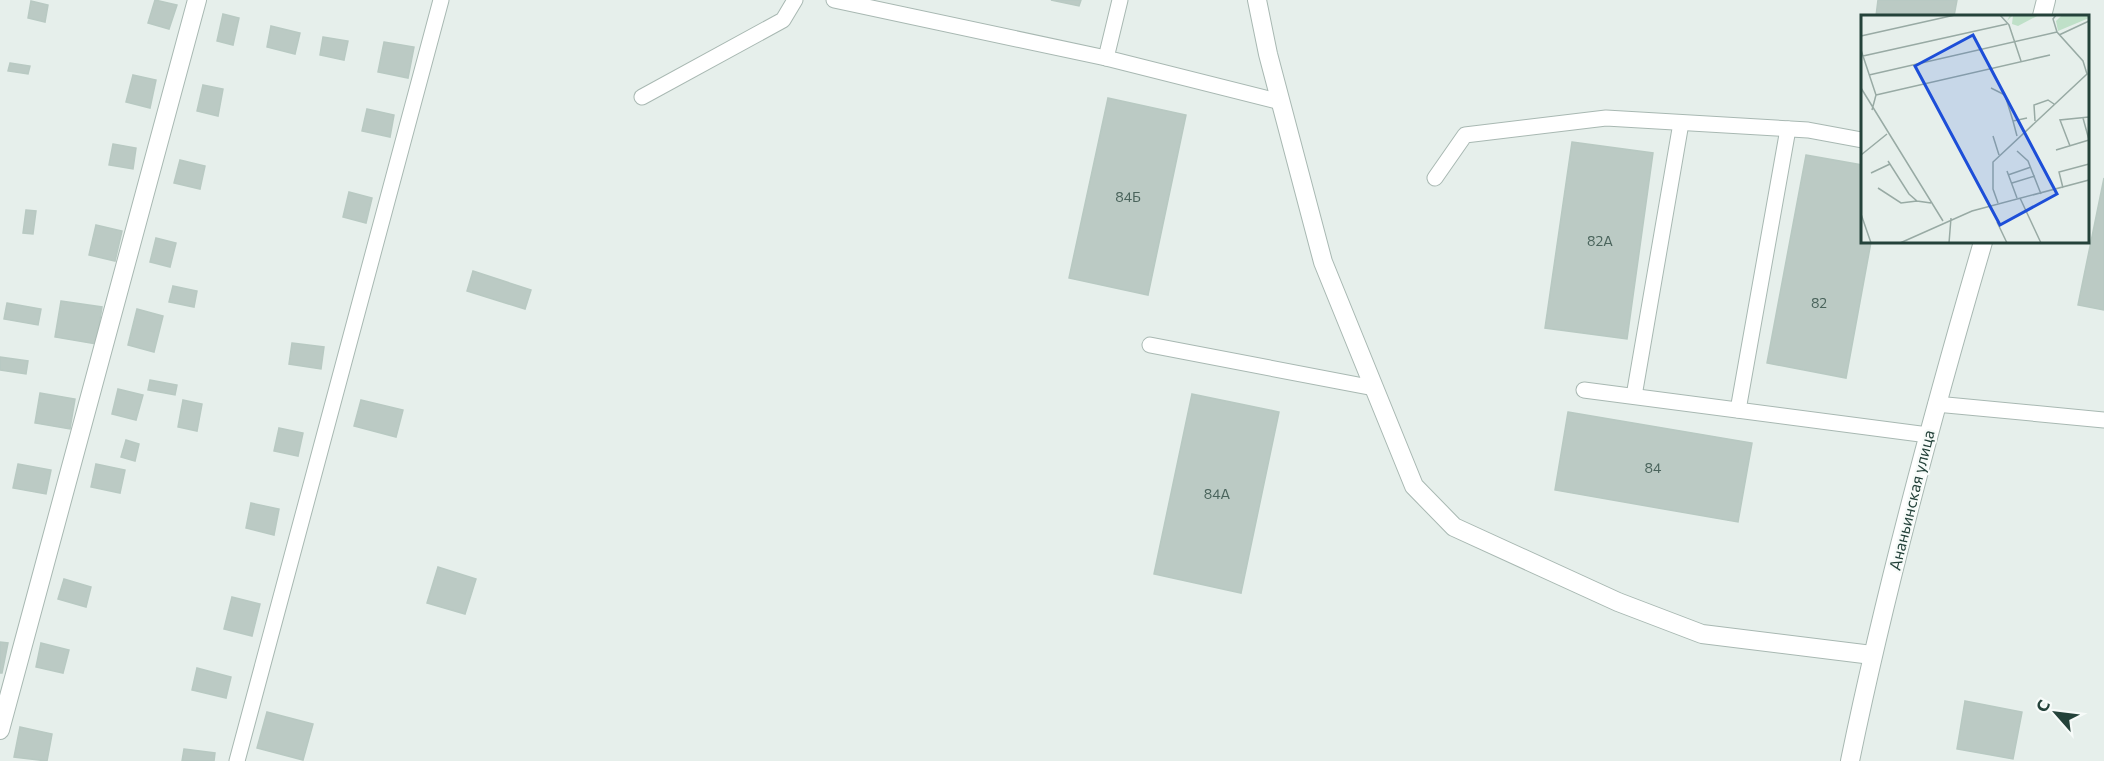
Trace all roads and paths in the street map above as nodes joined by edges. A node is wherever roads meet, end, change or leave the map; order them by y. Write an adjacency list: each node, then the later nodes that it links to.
1 (197, 0): 26 (street)
2 (441, 0): 27 (lane)
3 (795, 0): 10 (lane)
4 (834, 0): 9 (lane)
5 (1120, 0): 9 (lane)
6 (1257, 0): 11 (street)
7 (2046, 0): 8 (street)
8 (2042, 15)
9 (1106, 58): 11 (lane)
10 (642, 97)
11 (1281, 102): 18 (street)
12 (1682, 123): 13 (lane); 15 (lane); 20 (lane)
13 (1788, 129): 14 (lane); 22 (lane)
14 (1861, 140)
15 (1435, 178)
16 (1983, 243): 21 (street, Ананьинская улица)
17 (1150, 345): 18 (lane)
18 (1374, 388): 25 (street)
19 (1584, 390): 20 (lane)
20 (1634, 396): 22 (lane)
21 (1936, 404): 23 (lane); 24 (street, Ананьинская улица)
22 (1738, 410): 24 (lane)
23 (2104, 420)
24 (1928, 435): 25 (street, Ананьинская улица)
25 (1872, 655): 28 (street, Ананьинская улица)
26 (0, 730)
27 (237, 761)
28 (1850, 761)

